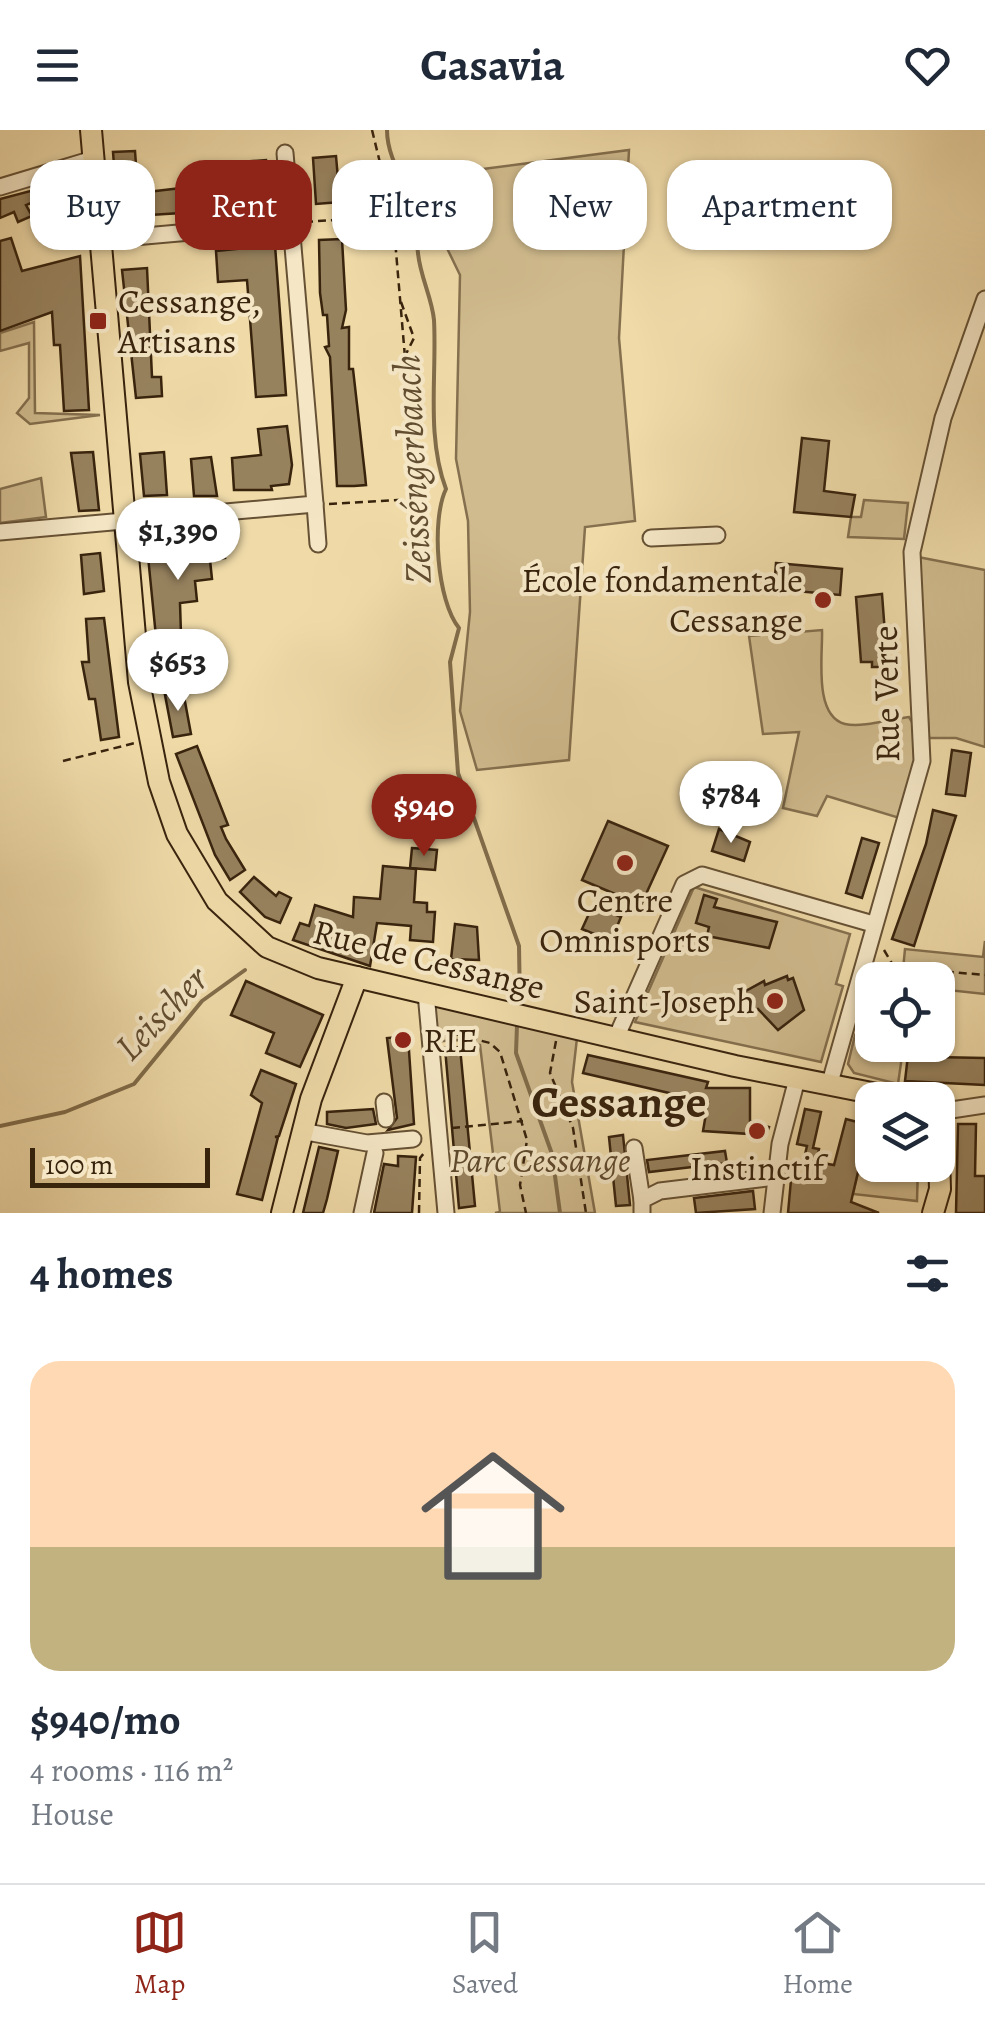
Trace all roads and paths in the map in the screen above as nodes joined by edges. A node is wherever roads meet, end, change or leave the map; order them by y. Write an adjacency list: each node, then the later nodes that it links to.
1 (91, 130): 4 (main road, Rue de Cessange)
2 (372, 130): 6 (path)
3 (285, 153): 5 (street)
4 (93, 159): 7 (street)
5 (286, 160)
6 (379, 160)
7 (0, 186)
8 (101, 250): 16 (main road, Rue de Cessange)
9 (293, 250): 15 (street)
10 (396, 250): 12 (path)
11 (985, 299): 24 (street, Rue Verte)
12 (400, 302): 13 (path); 13 (path)
13 (405, 356): 14 (path)
14 (417, 498): 15 (path); 18 (path)
15 (315, 504): 16 (street); 21 (street)
16 (125, 521): 17 (street); 22 (main road, Rue de Cessange)
17 (0, 532)
18 (420, 534)
19 (716, 535): 20 (street)
20 (651, 538)
21 (318, 544)
22 (148, 740): 23 (path); 29 (main road, Rue de Cessange)
23 (63, 761)
24 (874, 924): 32 (street); 35 (street, Rue Verte)
25 (878, 947): 26 (path)
26 (892, 962)
27 (955, 972): 28 (path)
28 (985, 975)
29 (357, 977): 30 (main road, Rue de Cessange); 42 (main road)
30 (426, 993): 32 (main road, Rue de Cessange); 54 (street)
31 (436, 1031): 40 (path)
32 (616, 1038): 34 (main road, Rue de Cessange)
33 (557, 1039): 56 (path)
34 (797, 1079): 35 (main road, Rue de Cessange); 47 (street)
35 (829, 1086): 36 (main road, Rue de Cessange); 37 (main road, Rue de Cessange)
36 (855, 1087)
37 (855, 1101)
38 (985, 1105): 39 (street)
39 (955, 1109)
40 (523, 1121): 41 (path); 55 (path)
41 (445, 1129)
42 (300, 1131): 43 (street); 51 (main road)
43 (414, 1139)
44 (430, 1148): 53 (path)
45 (634, 1148): 50 (street)
46 (376, 1153): 52 (street)
47 (775, 1177): 50 (street); 57 (street)
48 (930, 1182): 58 (main road)
49 (940, 1182): 58 (main road)
50 (642, 1206)
51 (282, 1213)
52 (362, 1213)
53 (419, 1213)
54 (446, 1213)
55 (526, 1213)
56 (586, 1213)
57 (772, 1213)
58 (932, 1213)

